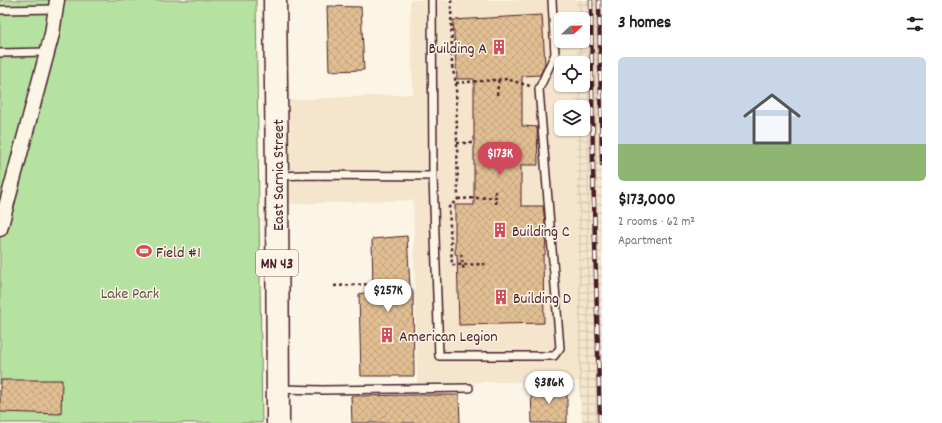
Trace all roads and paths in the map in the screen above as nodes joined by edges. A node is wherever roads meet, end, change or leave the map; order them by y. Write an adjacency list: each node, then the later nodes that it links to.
1 (275, 0): 15 (main road, East Sarnia Street / MN 43)
2 (432, 0): 16 (lane)
3 (451, 0): 10 (path)
4 (552, 0): 11 (lane)
5 (57, 5): 6 (lane); 7 (street)
6 (0, 10)
7 (47, 52): 8 (lane); 21 (street)
8 (0, 53)
9 (498, 78): 10 (path); 11 (path); 12 (path)
10 (456, 82): 13 (path)
11 (539, 89): 16 (lane)
12 (497, 95)
13 (457, 143): 14 (path); 19 (path)
14 (474, 143)
15 (278, 176): 16 (lane); 29 (main road, East Sarnia Street / MN 43)
16 (433, 176)
17 (495, 190): 18 (path)
18 (496, 197): 19 (path); 20 (path)
19 (458, 199): 24 (path)
20 (496, 205)
21 (0, 229)
22 (461, 254): 24 (path)
23 (488, 264): 24 (path)
24 (463, 265): 25 (path)
25 (464, 271)
26 (373, 284): 27 (path)
27 (334, 286)
28 (469, 388): 29 (lane)
29 (278, 389): 30 (main road, East Sarnia Street / MN 43)
30 (278, 423)

